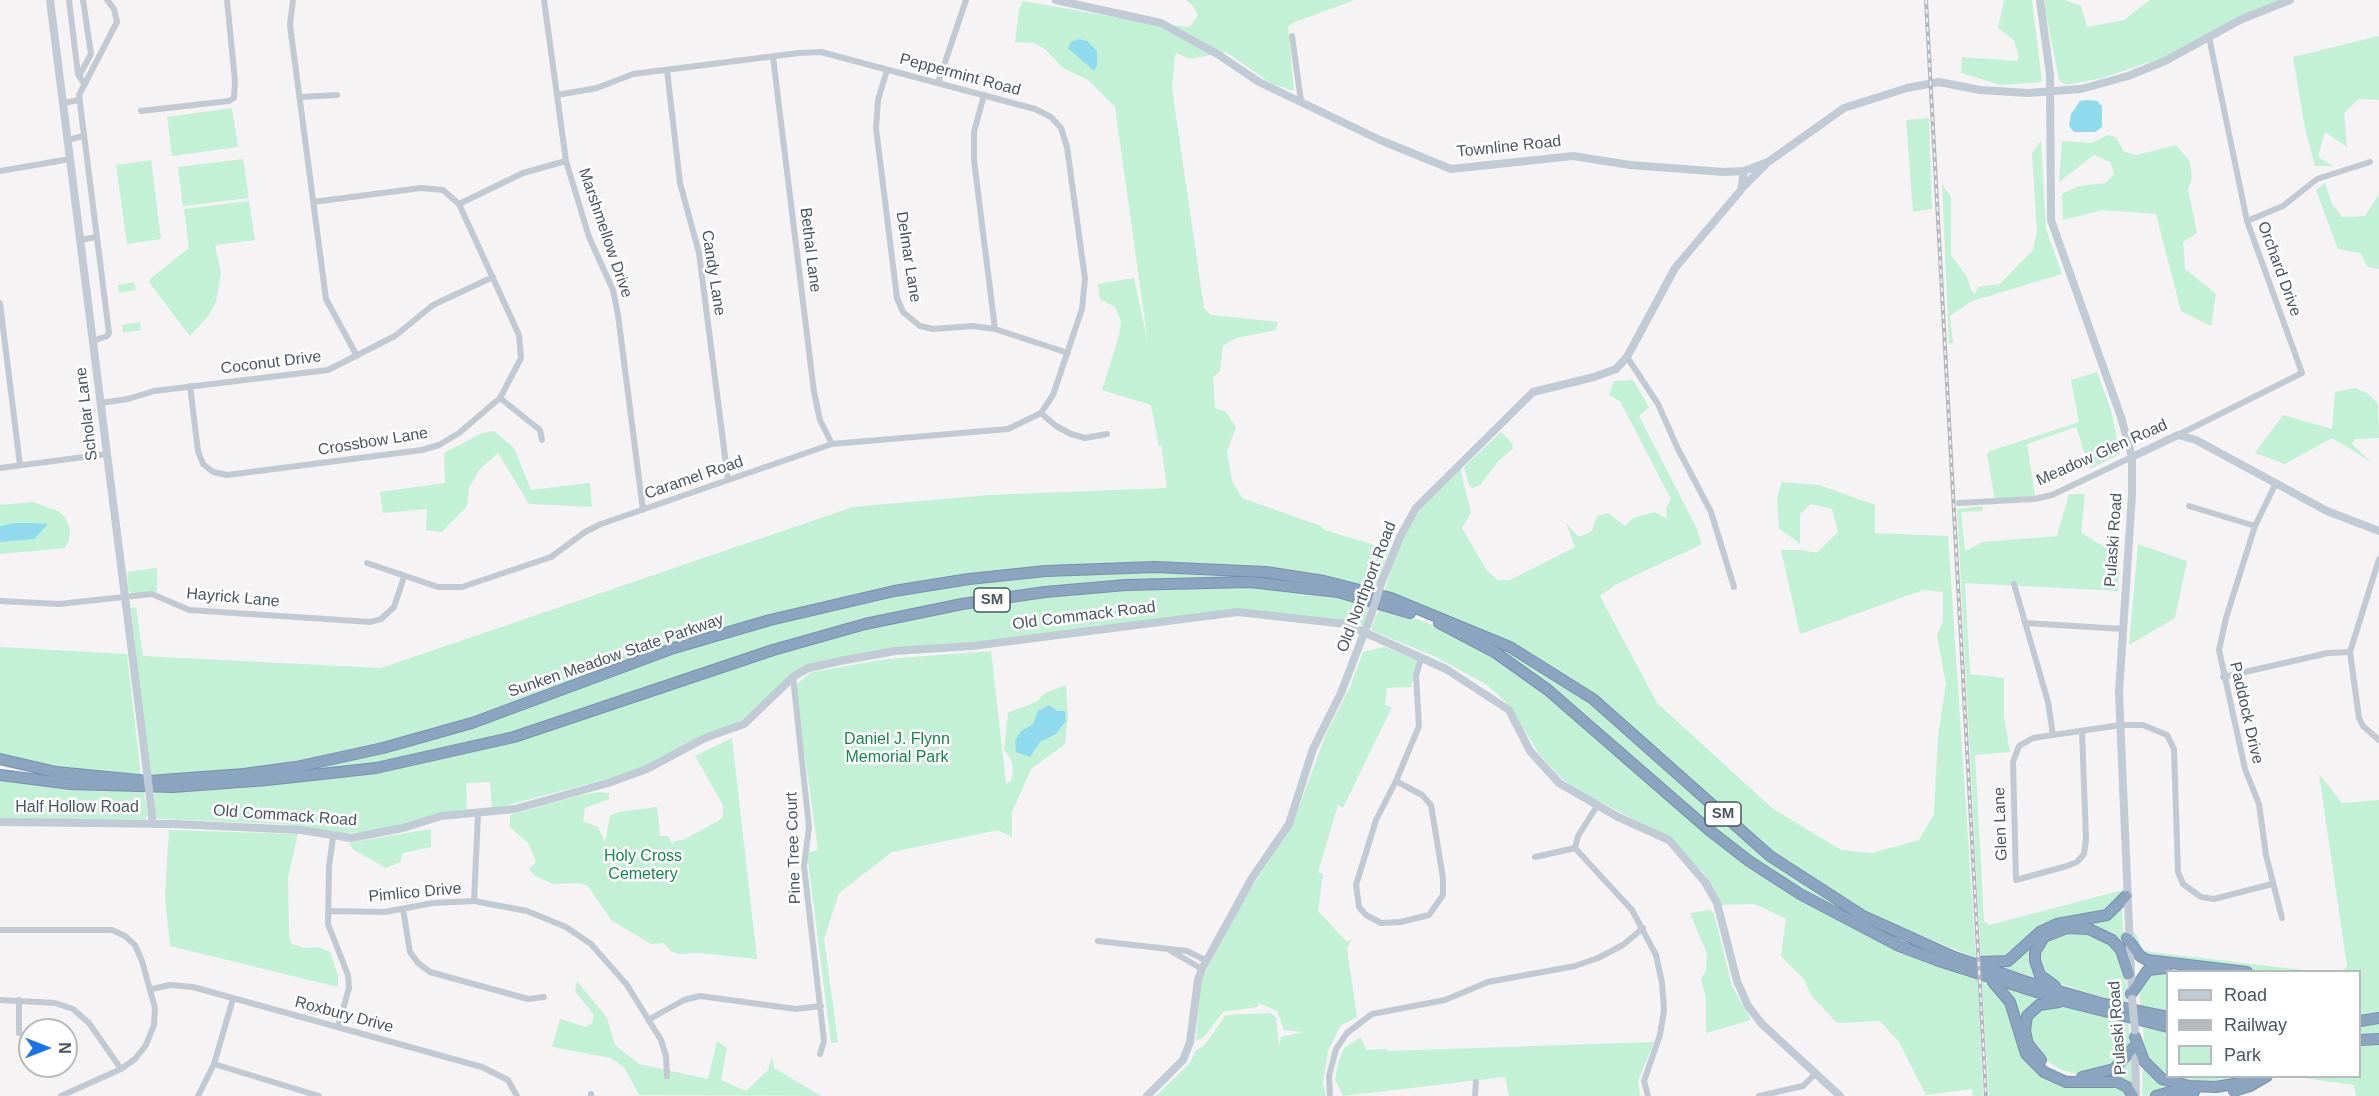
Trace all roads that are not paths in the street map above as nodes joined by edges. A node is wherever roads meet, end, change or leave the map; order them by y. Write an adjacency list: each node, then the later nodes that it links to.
1 (50, 0): 27 (main road, Scholar Lane)
2 (69, 0): 17 (street)
3 (83, 0): 17 (street)
4 (107, 0): 19 (street)
5 (227, 0): 28 (street)
6 (293, 0): 24 (street)
7 (544, 0): 22 (street, Marshmellow Drive)
8 (966, 0): 18 (street)
9 (1056, 0): 26 (main road, Townline Road)
10 (2040, 0): 20 (main road, Pulaski Road)
11 (2290, 0): 13 (main road, Townline Road)
12 (1292, 36): 26 (street)
13 (2210, 37): 20 (main road, Townline Road); 40 (street, Orchard Drive)
14 (773, 57): 15 (street, Peppermint Road); 16 (street, Peppermint Road); 57 (street, Bethal Lane)
15 (667, 70): 22 (street, Peppermint Road); 62 (street, Candy Lane)
16 (887, 70): 18 (street, Peppermint Road); 45 (street, Delmar Lane)
17 (79, 76): 19 (street)
18 (938, 83): 23 (street, Peppermint Road)
19 (84, 84): 25 (street)
20 (2049, 92): 33 (main road, Townline Road); 59 (main road, Pulaski Road)
21 (337, 95): 24 (street)
22 (557, 95): 32 (street, Marshmellow Drive)
23 (984, 95): 45 (street); 47 (street, Peppermint Road)
24 (300, 97): 38 (street)
25 (79, 100): 27 (street); 29 (street)
26 (1301, 101): 36 (main road, Townline Road)
27 (63, 103): 30 (main road, Scholar Lane)
28 (141, 111)
29 (83, 136): 30 (street); 41 (street)
30 (68, 140): 31 (main road, Scholar Lane)
31 (70, 159): 35 (street); 42 (main road, Scholar Lane)
32 (566, 161): 39 (street); 66 (street, Marshmellow Drive)
33 (1768, 162): 36 (main road, Townline Road); 37 (main road, Old Northport Road)
34 (2370, 162): 40 (street)
35 (0, 171)
36 (1744, 171): 37 (main road)
37 (1741, 190): 49 (main road, Old Northport Road)
38 (313, 202): 39 (street); 48 (street)
39 (459, 204): 43 (street, Crossbow Lane)
40 (2247, 220): 55 (street, Orchard Drive)
41 (96, 237): 42 (street); 46 (street)
42 (80, 240): 46 (main road, Scholar Lane)
43 (493, 277): 48 (street, Coconut Drive); 51 (street, Crossbow Lane)
44 (0, 303): 60 (street)
45 (995, 329): 47 (street, Delmar Lane)
46 (93, 341): 52 (main road, Scholar Lane)
47 (1068, 353): 53 (street, Peppermint Road)
48 (357, 356): 50 (street, Coconut Drive)
49 (1627, 357): 73 (street); 78 (main road, Old Northport Road, bridge)
50 (190, 386): 51 (street, Crossbow Lane); 52 (street, Coconut Drive)
51 (500, 398): 56 (street)
52 (101, 403): 58 (main road, Scholar Lane)
53 (1041, 413): 54 (street); 57 (street, Caramel Road)
54 (1107, 434)
55 (2178, 435): 59 (main road, Meadow Glen Road); 63 (main road, Meadow Glen Road)
56 (542, 440)
57 (832, 444): 62 (street, Caramel Road)
58 (107, 454): 60 (street); 74 (main road, Scholar Lane)
59 (2132, 457): 64 (street, Meadow Glen Road); 77 (main road, Pulaski Road)
60 (20, 465): 61 (street)
61 (0, 468)
62 (728, 480): 66 (street, Caramel Road)
63 (2276, 483): 67 (street, Paddock Drive); 68 (main road, Meadow Glen Road)
64 (1959, 503)
65 (2189, 506): 67 (street)
66 (643, 510): 71 (street, Caramel Road)
67 (2255, 526): 82 (street, Paddock Drive)
68 (2379, 531)
69 (2379, 559): 79 (street)
70 (367, 564): 71 (street, Caramel Road)
71 (404, 577): 74 (street, Hayrick Lane)
72 (2014, 584): 76 (street)
73 (1734, 587)
74 (125, 597): 75 (street, Hayrick Lane); 93 (main road, Scholar Lane, bridge)
75 (0, 601)
76 (2025, 623): 77 (street); 85 (street)
77 (2123, 629): 83 (main road, Pulaski Road)
78 (1365, 631): 80 (main road, Old Commack Road); 81 (main road, Old Commack Road); 108 (main road, Old Northport Road)
79 (2350, 652): 82 (street); 86 (street)
80 (1421, 658): 89 (street); 90 (main road, Old Commack Road)
81 (792, 677): 91 (main road, Old Commack Road); 120 (street, Pine Tree Court)
82 (2223, 677): 97 (street, Paddock Drive)
83 (2121, 725): 84 (street, Glen Lane); 97 (street, Glen Lane); 98 (main road, Pulaski Road)
84 (2082, 731): 85 (street, Glen Lane); 85 (street, Glen Lane)
85 (2053, 735)
86 (2379, 740)
87 (0, 759): 107 (highway, Sunken Meadow State Parkway / SM)
88 (0, 776): 112 (highway, Sunken Meadow State Parkway / SM)
89 (1395, 781): 89 (street)
90 (1597, 806): 95 (street); 135 (main road, Old Commack Road)
91 (478, 814): 94 (main road, Old Commack Road); 99 (street)
92 (0, 822): 93 (main road, Half Hollow Road)
93 (153, 824): 94 (main road, Old Commack Road)
94 (333, 837): 101 (street)
95 (1575, 848): 96 (street); 103 (street)
96 (1535, 857)
97 (2272, 884): 102 (street, Paddock Drive)
98 (2126, 896): 105 (main road, Pulaski Road); 107 (highway)
99 (474, 902): 100 (street, Pimlico Drive); 125 (street, Pimlico Drive)
100 (404, 909): 101 (street, Pimlico Drive); 115 (street)
101 (328, 911): 128 (street)
102 (2282, 918)
103 (1643, 928): 145 (street); 147 (street)
104 (0, 930): 113 (street)
105 (2127, 938): 110 (highway); 111 (main road, Pulaski Road)
106 (1098, 941): 108 (street)
107 (1954, 957): 117 (highway, Sunken Meadow State Parkway / SM)
108 (1205, 965): 144 (main road, Old Northport Road)
109 (2184, 970): 114 (highway)
110 (2230, 970)
111 (2129, 974): 114 (main road, Pulaski Road); 117 (highway)
112 (1988, 978): 117 (highway, Sunken Meadow State Parkway / SM); 150 (highway)
113 (152, 989): 116 (street, Roxbury Drive); 134 (street)
114 (2132, 996): 129 (main road, Pulaski Road, bridge)
115 (544, 997)
116 (232, 999): 128 (street, Roxbury Drive); 133 (street)
117 (2072, 999): 122 (highway, Sunken Meadow State Parkway / SM); 127 (highway, Sunken Meadow State Parkway / SM); 129 (highway)
118 (0, 1000): 119 (street)
119 (18, 1000): 124 (street); 134 (street)
120 (821, 1006): 125 (street); 132 (street, Pine Tree Court)
121 (2361, 1016): 123 (highway)
122 (2166, 1017)
123 (2379, 1017): 126 (highway)
124 (18, 1018)
125 (648, 1020): 136 (street, Pimlico Drive)
126 (2361, 1021)
127 (2166, 1026)
128 (338, 1028): 143 (street, Roxbury Drive)
129 (2135, 1038): 137 (highway); 150 (main road, Pulaski Road)
130 (2379, 1039): 131 (highway)
131 (2361, 1041)
132 (820, 1054)
133 (214, 1064): 141 (street); 142 (street)
134 (121, 1069): 140 (street)
135 (1815, 1074): 148 (street); 149 (main road, Old Commack Road)
136 (667, 1076)
137 (2246, 1078)
138 (2265, 1078): 151 (highway)
139 (1476, 1082): 146 (street)
140 (61, 1096)
141 (198, 1096)
142 (319, 1096)
143 (517, 1096)
144 (1147, 1096)
145 (1330, 1096)
146 (1475, 1096)
147 (1648, 1096)
148 (1759, 1096)
149 (1840, 1096)
150 (2135, 1096)
151 (2156, 1096)

